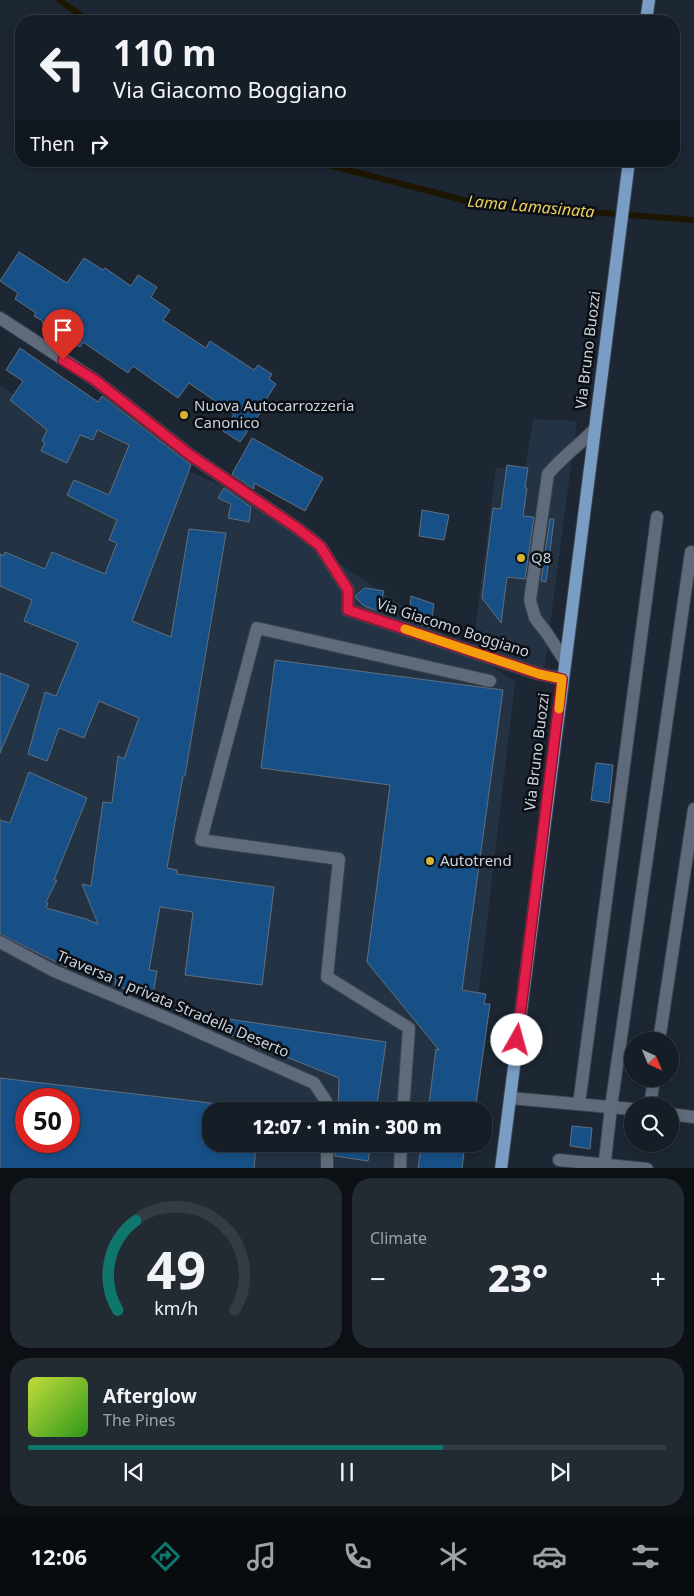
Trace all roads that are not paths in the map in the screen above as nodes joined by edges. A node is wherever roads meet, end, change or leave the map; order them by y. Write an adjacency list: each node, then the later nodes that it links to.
1 (649, 0): 2 (main road)
2 (647, 15)
3 (628, 167): 5 (main road, Via Bruno Buozzi)
4 (0, 318): 9 (street, Via Giacomo Boggiano)
5 (594, 430): 8 (main road, Via Bruno Buozzi); 8 (street)
6 (657, 517): 17 (street)
7 (691, 552): 18 (street)
8 (565, 661): 9 (main road, Via Bruno Buozzi)
9 (562, 679): 14 (main road, Via Bruno Buozzi)
10 (490, 681): 16 (street)
11 (694, 809): 13 (street)
12 (0, 942): 15 (street, Traversa 1 privata Stradella Deserto)
13 (660, 1032)
14 (510, 1098): 17 (street); 28 (main road, Via Bruno Buozzi)
15 (325, 1102)
16 (404, 1102)
17 (579, 1104): 18 (street)
18 (611, 1108): 19 (street); 25 (street)
19 (624, 1109)
20 (679, 1115): 21 (street)
21 (694, 1117)
22 (327, 1152): 26 (street)
23 (401, 1152): 27 (street)
24 (559, 1160): 25 (street)
25 (605, 1167): 29 (street)
26 (327, 1168)
27 (400, 1168)
28 (501, 1168)
29 (646, 1168)

